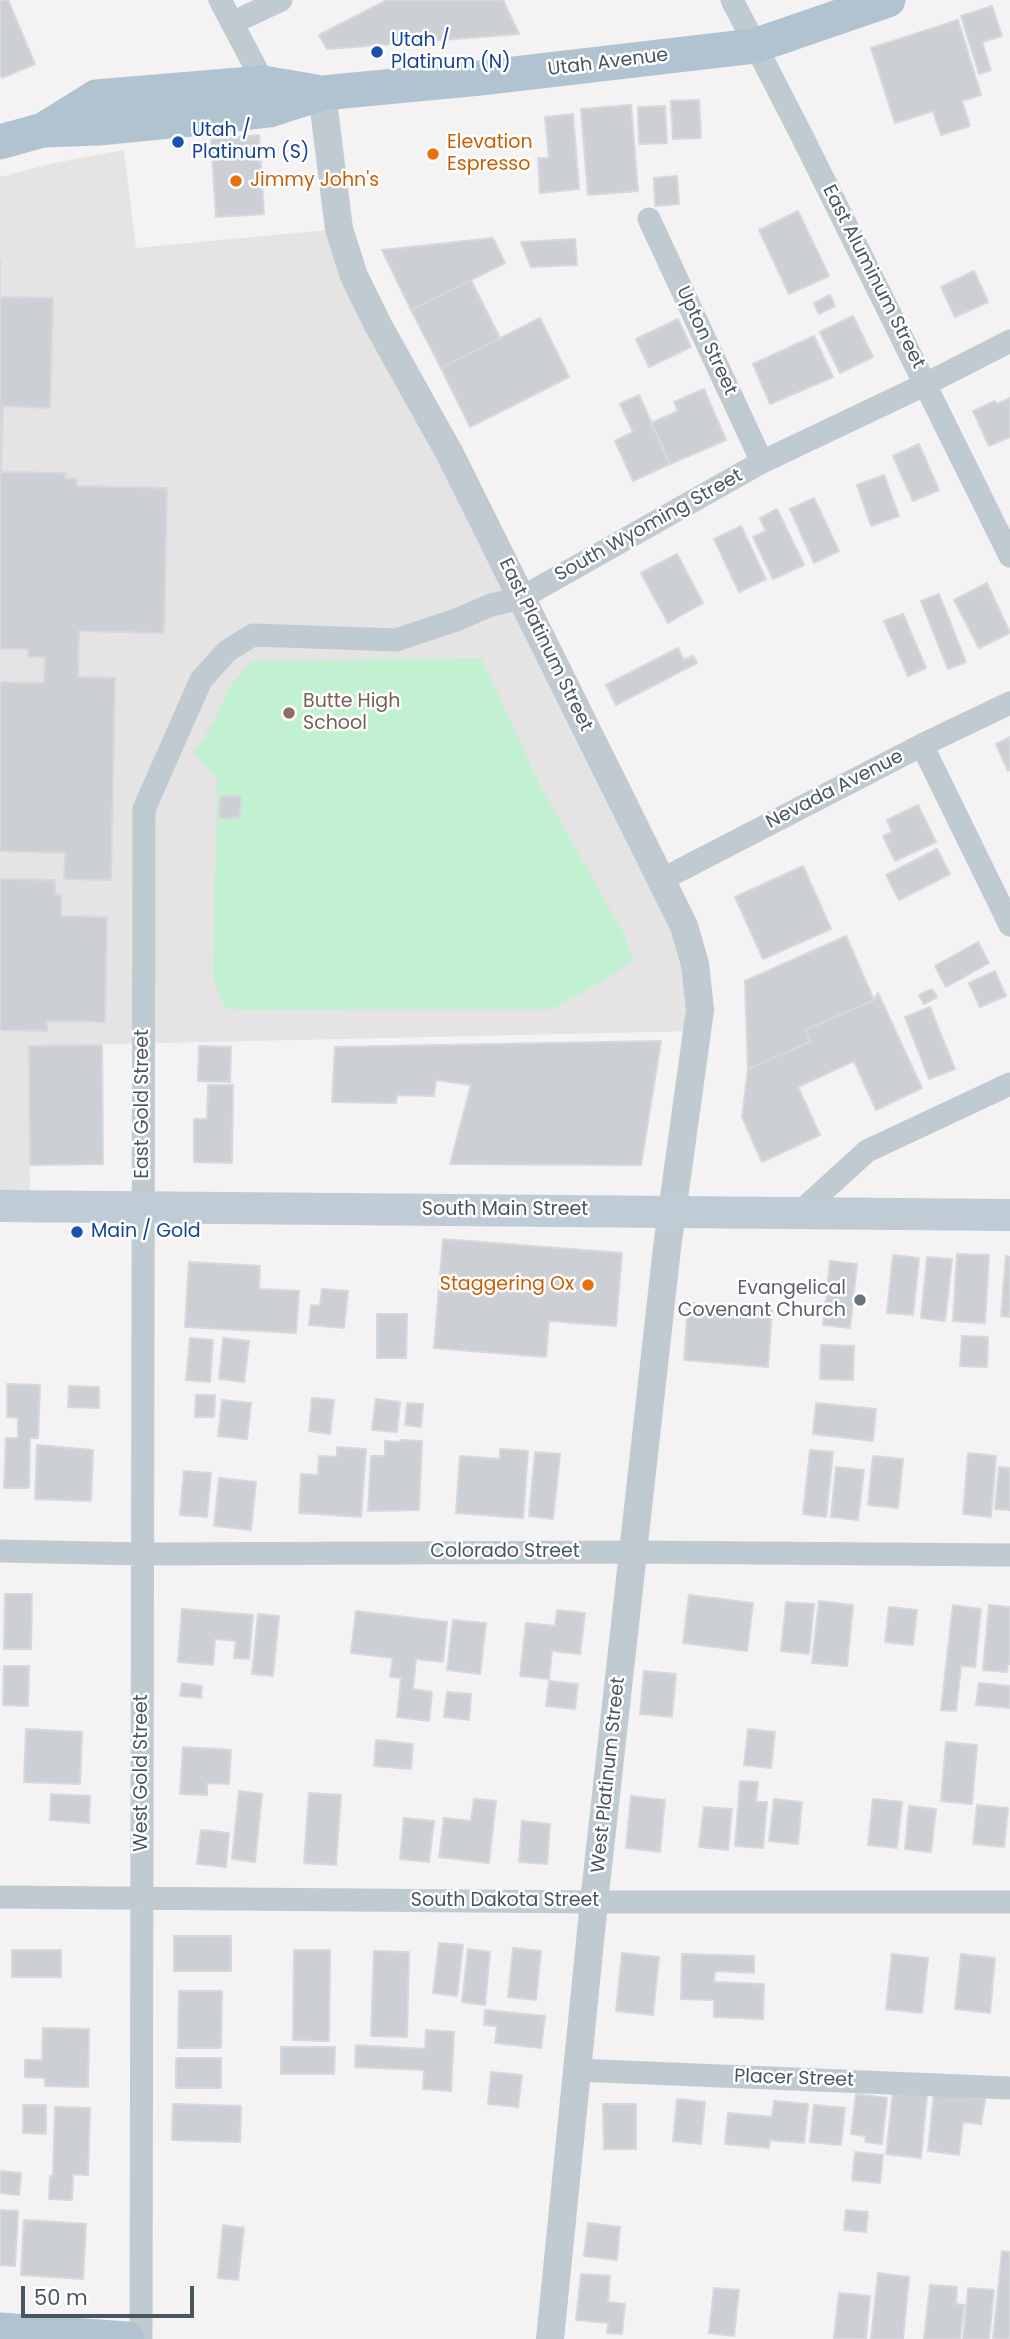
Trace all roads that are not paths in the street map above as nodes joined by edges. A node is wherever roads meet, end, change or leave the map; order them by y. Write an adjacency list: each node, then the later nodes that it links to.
1 (220, 0): 5 (street)
2 (281, 0): 5 (street)
3 (732, 0): 6 (street, East Aluminum Street)
4 (888, 0): 6 (main road, Utah Avenue)
5 (232, 23): 8 (street)
6 (754, 46): 7 (main road, Utah Avenue); 13 (street, East Aluminum Street)
7 (322, 93): 8 (main road, Utah Avenue); 16 (street, East Platinum Street)
8 (271, 95): 9 (main road, Utah Avenue); 9 (main road, Utah Avenue)
9 (43, 130): 10 (main road)
10 (0, 142)
11 (649, 219): 14 (street, Upton Street)
12 (1010, 341): 13 (street, South Wyoming Street)
13 (926, 384): 14 (street, South Wyoming Street); 15 (street, East Aluminum Street)
14 (762, 462): 16 (street, South Wyoming Street)
15 (1010, 556)
16 (521, 598): 19 (street, East Platinum Street); 21 (street, South Wyoming Street)
17 (1010, 704): 18 (street, Nevada Avenue)
18 (922, 745): 19 (street, Nevada Avenue); 20 (street)
19 (661, 880): 25 (street, East Platinum Street)
20 (1010, 925)
21 (144, 1002): 24 (street, East Gold Street)
22 (1010, 1084): 26 (street)
23 (0, 1206): 24 (main road, South Main Street)
24 (143, 1207): 25 (main road, South Main Street); 30 (street, West Gold Street)
25 (672, 1211): 26 (main road, South Main Street); 29 (street, West Platinum Street)
26 (799, 1213): 27 (main road, South Main Street)
27 (1010, 1214)
28 (0, 1551): 30 (street, Colorado Street)
29 (634, 1552): 30 (street, Colorado Street); 31 (street, Colorado Street); 34 (street, West Platinum Street)
30 (143, 1554): 33 (street, West Gold Street)
31 (1010, 1555)
32 (0, 1897): 33 (street, South Dakota Street)
33 (142, 1899): 34 (street, South Dakota Street); 40 (street, West Gold Street)
34 (594, 1902): 35 (street, South Dakota Street); 36 (street, West Platinum Street)
35 (1010, 1902)
36 (577, 2070): 37 (street, Placer Street); 41 (street, West Platinum Street)
37 (1010, 2088)
38 (0, 2330): 39 (main road)
39 (127, 2339)
40 (141, 2339)
41 (550, 2339)

